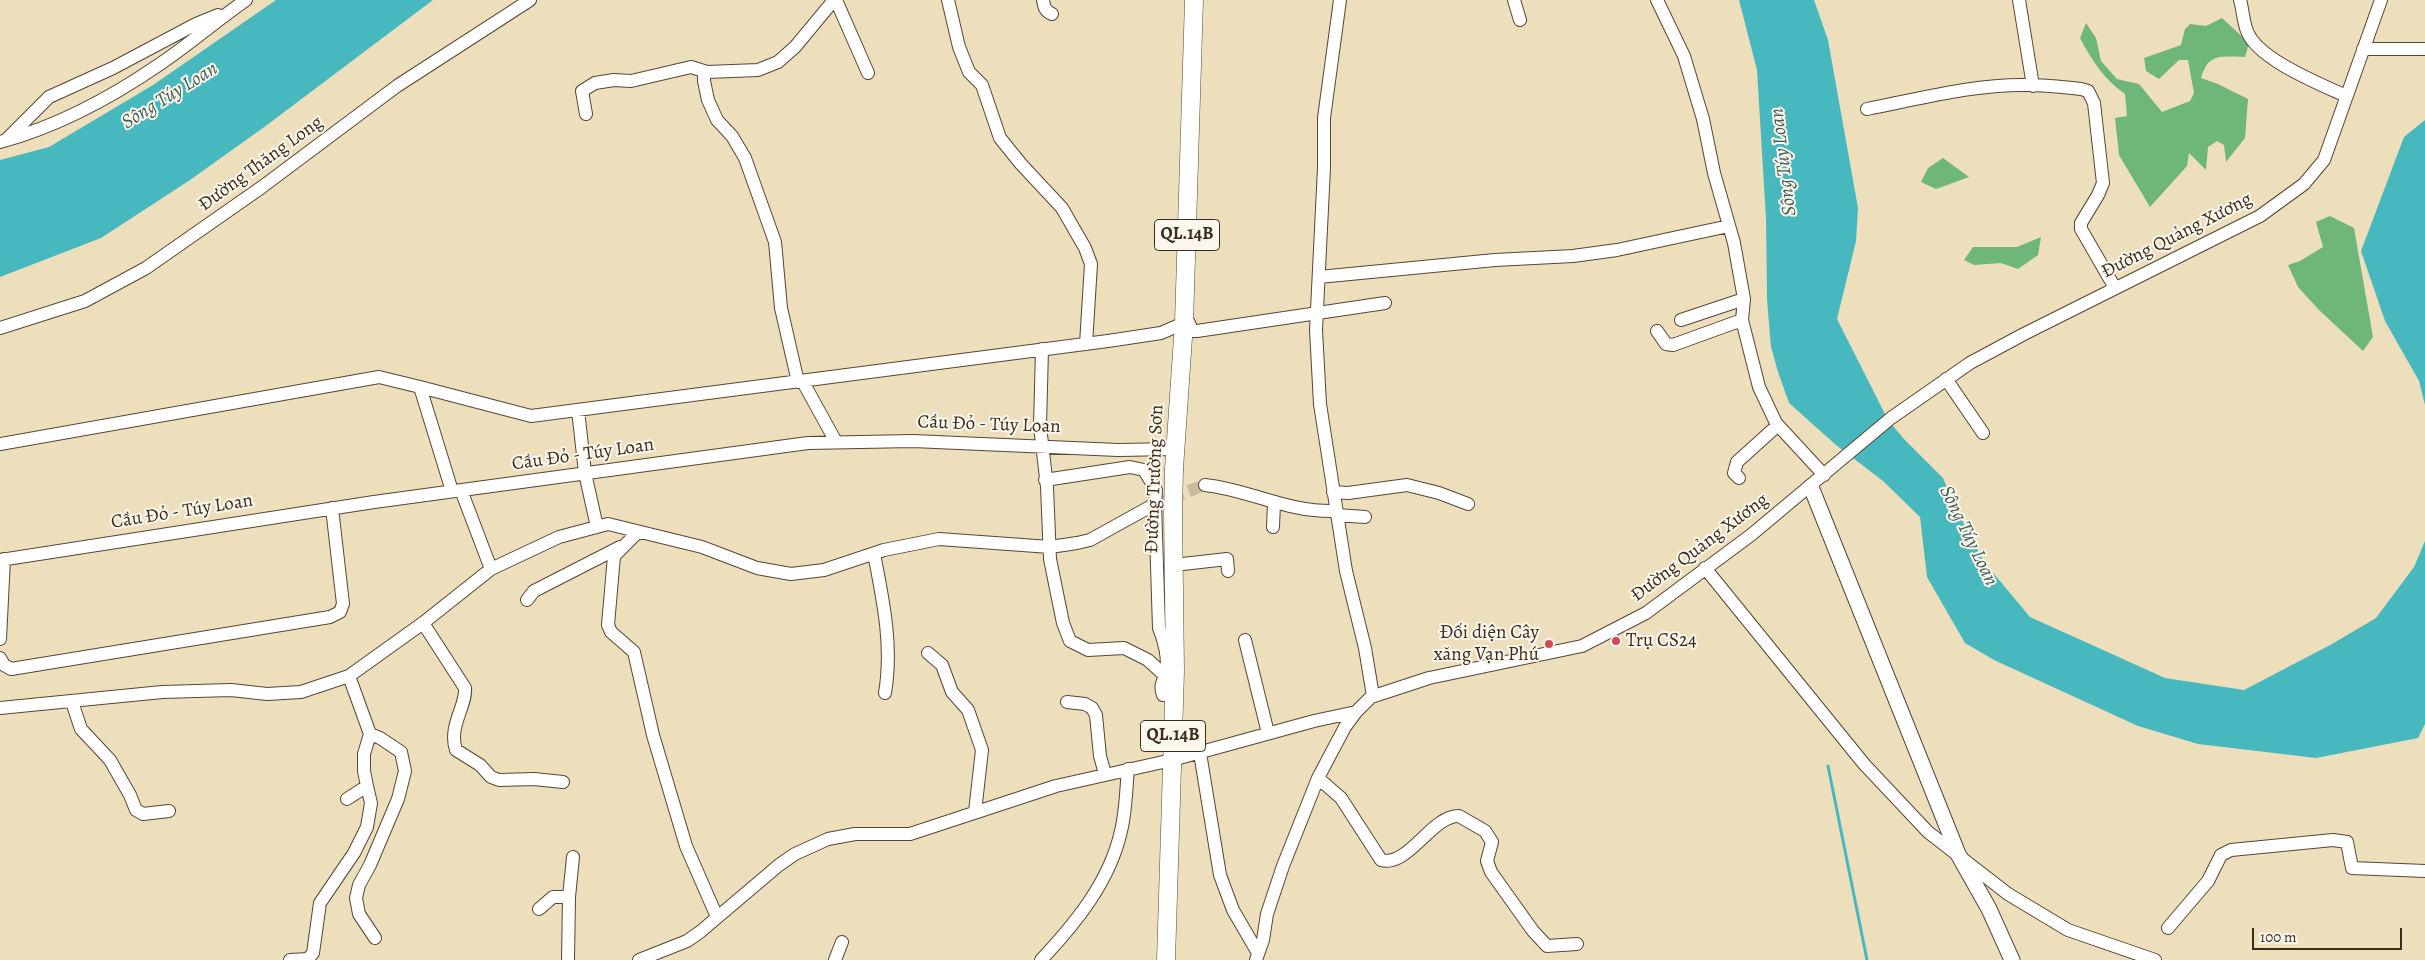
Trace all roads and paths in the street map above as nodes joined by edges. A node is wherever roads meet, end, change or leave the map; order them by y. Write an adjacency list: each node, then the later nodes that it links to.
1 (246, 0): 13 (street)
2 (530, 0): 34 (street, Đường Thăng Long)
3 (835, 0): 18 (street); 19 (street)
4 (948, 0): 36 (street)
5 (1043, 0): 14 (street)
6 (1194, 0): 33 (highway, Đường Trường Sơn / QL.14B)
7 (1340, 0): 26 (street)
8 (1514, 0): 15 (street)
9 (1657, 0): 25 (street)
10 (2019, 0): 20 (street)
11 (2240, 0): 21 (street)
12 (2381, 0): 16 (street, Đường Quảng Xương)
13 (230, 12): 24 (street); 24 (street)
14 (1052, 14)
15 (1520, 20)
16 (2363, 49): 17 (street); 21 (street, Đường Quảng Xương)
17 (2425, 49)
18 (704, 71): 23 (street); 39 (street)
19 (868, 74)
20 (2033, 86): 22 (street); 27 (street)
21 (2346, 96): 27 (street, Đường Quảng Xương)
22 (1867, 109)
23 (586, 114)
24 (3, 141)
25 (1729, 226): 26 (street); 28 (street)
26 (1319, 276): 30 (street)
27 (2115, 288): 38 (street, Đường Quảng Xương)
28 (1744, 299): 31 (street); 32 (street)
29 (1385, 303): 30 (street)
30 (1317, 311): 33 (street); 55 (street)
31 (1681, 320)
32 (1742, 320): 35 (street); 42 (street)
33 (1184, 323): 36 (street); 47 (highway, Đường Trường Sơn / QL.14B)
34 (0, 328)
35 (1657, 331)
36 (1086, 344): 37 (street)
37 (1042, 350): 39 (street); 46 (street)
38 (1946, 379): 43 (street); 48 (street, Đường Quảng Xương)
39 (800, 382): 41 (street); 44 (street)
40 (420, 387): 41 (street); 45 (street); 54 (street)
41 (578, 410): 49 (street)
42 (1778, 425): 48 (street); 50 (street)
43 (1983, 432)
44 (836, 442): 46 (street, Cầu Đỏ - Túy Loan); 49 (street, Cầu Đỏ - Túy Loan)
45 (0, 444)
46 (1043, 445): 47 (street, Cầu Đỏ - Túy Loan); 51 (street)
47 (1176, 450): 69 (highway, Đường Trường Sơn / QL.14B, bridge)
48 (1828, 472): 53 (street, Đường Quảng Xương)
49 (585, 473): 54 (street, Cầu Đỏ - Túy Loan); 62 (street)
50 (1739, 478)
51 (1045, 480): 57 (street); 66 (street)
52 (1205, 485): 56 (street)
53 (1811, 487): 70 (street, Đường Quảng Xương); 100 (main road)
54 (457, 491): 59 (street, Cầu Đỏ - Túy Loan); 71 (street)
55 (1333, 492): 58 (street); 60 (street)
56 (1274, 503): 60 (street); 63 (street)
57 (1155, 504): 66 (street); 79 (street)
58 (1468, 504)
59 (332, 508): 68 (street, Cầu Đỏ - Túy Loan); 78 (street)
60 (1337, 513): 61 (street); 83 (street)
61 (1365, 517)
62 (597, 527): 64 (street); 71 (street)
63 (1273, 527)
64 (638, 532): 65 (street); 67 (street)
65 (622, 546): 73 (street); 105 (street)
66 (1050, 547): 67 (street); 79 (street)
67 (874, 554): 81 (street)
68 (2, 560): 75 (street)
69 (1174, 565): 72 (street); 82 (highway, Đường Trường Sơn / QL.14B)
70 (1706, 568): 83 (street, Đường Quảng Xương); 100 (street)
71 (491, 569): 74 (street)
72 (1228, 571)
73 (527, 600)
74 (423, 623): 80 (street); 95 (street)
75 (0, 640)
76 (1245, 640): 88 (street)
77 (928, 653): 99 (street)
78 (0, 658)
79 (1166, 672): 82 (street)
80 (349, 676): 84 (street); 89 (street)
81 (886, 693)
82 (1175, 696): 91 (highway, Đường Trường Sơn / QL.14B)
83 (1373, 696): 87 (street, Đường Quảng Xương)
84 (72, 702): 86 (street); 98 (street)
85 (1068, 702): 93 (street)
86 (0, 708)
87 (1356, 712): 88 (street); 94 (street, Đường Quảng Xương)
88 (1268, 733): 90 (street)
89 (370, 734): 96 (street); 107 (street)
90 (1200, 753): 91 (street); 110 (street)
91 (1172, 760): 92 (street); 117 (highway, Đường Trường Sơn / QL.14B)
92 (1128, 769): 93 (street); 116 (street)
93 (1105, 774): 99 (street)
94 (1318, 778): 109 (street); 110 (street, Đường Quảng Xương)
95 (563, 782)
96 (367, 786): 97 (street); 111 (street)
97 (347, 799)
98 (169, 811)
99 (975, 812): 105 (street)
100 (1958, 854): 118 (main road); 119 (street)
101 (573, 858): 103 (street)
102 (2425, 871): 106 (street)
103 (569, 897): 104 (street); 113 (street)
104 (539, 909)
105 (717, 916): 114 (street)
106 (2168, 928)
107 (376, 938)
108 (842, 942): 115 (street)
109 (1577, 944)
110 (1257, 957)
111 (314, 958): 112 (street)
112 (290, 960)
113 (568, 960)
114 (639, 960)
115 (835, 960)
116 (1041, 960)
117 (1166, 960)
118 (2012, 960)
119 (2155, 960)

